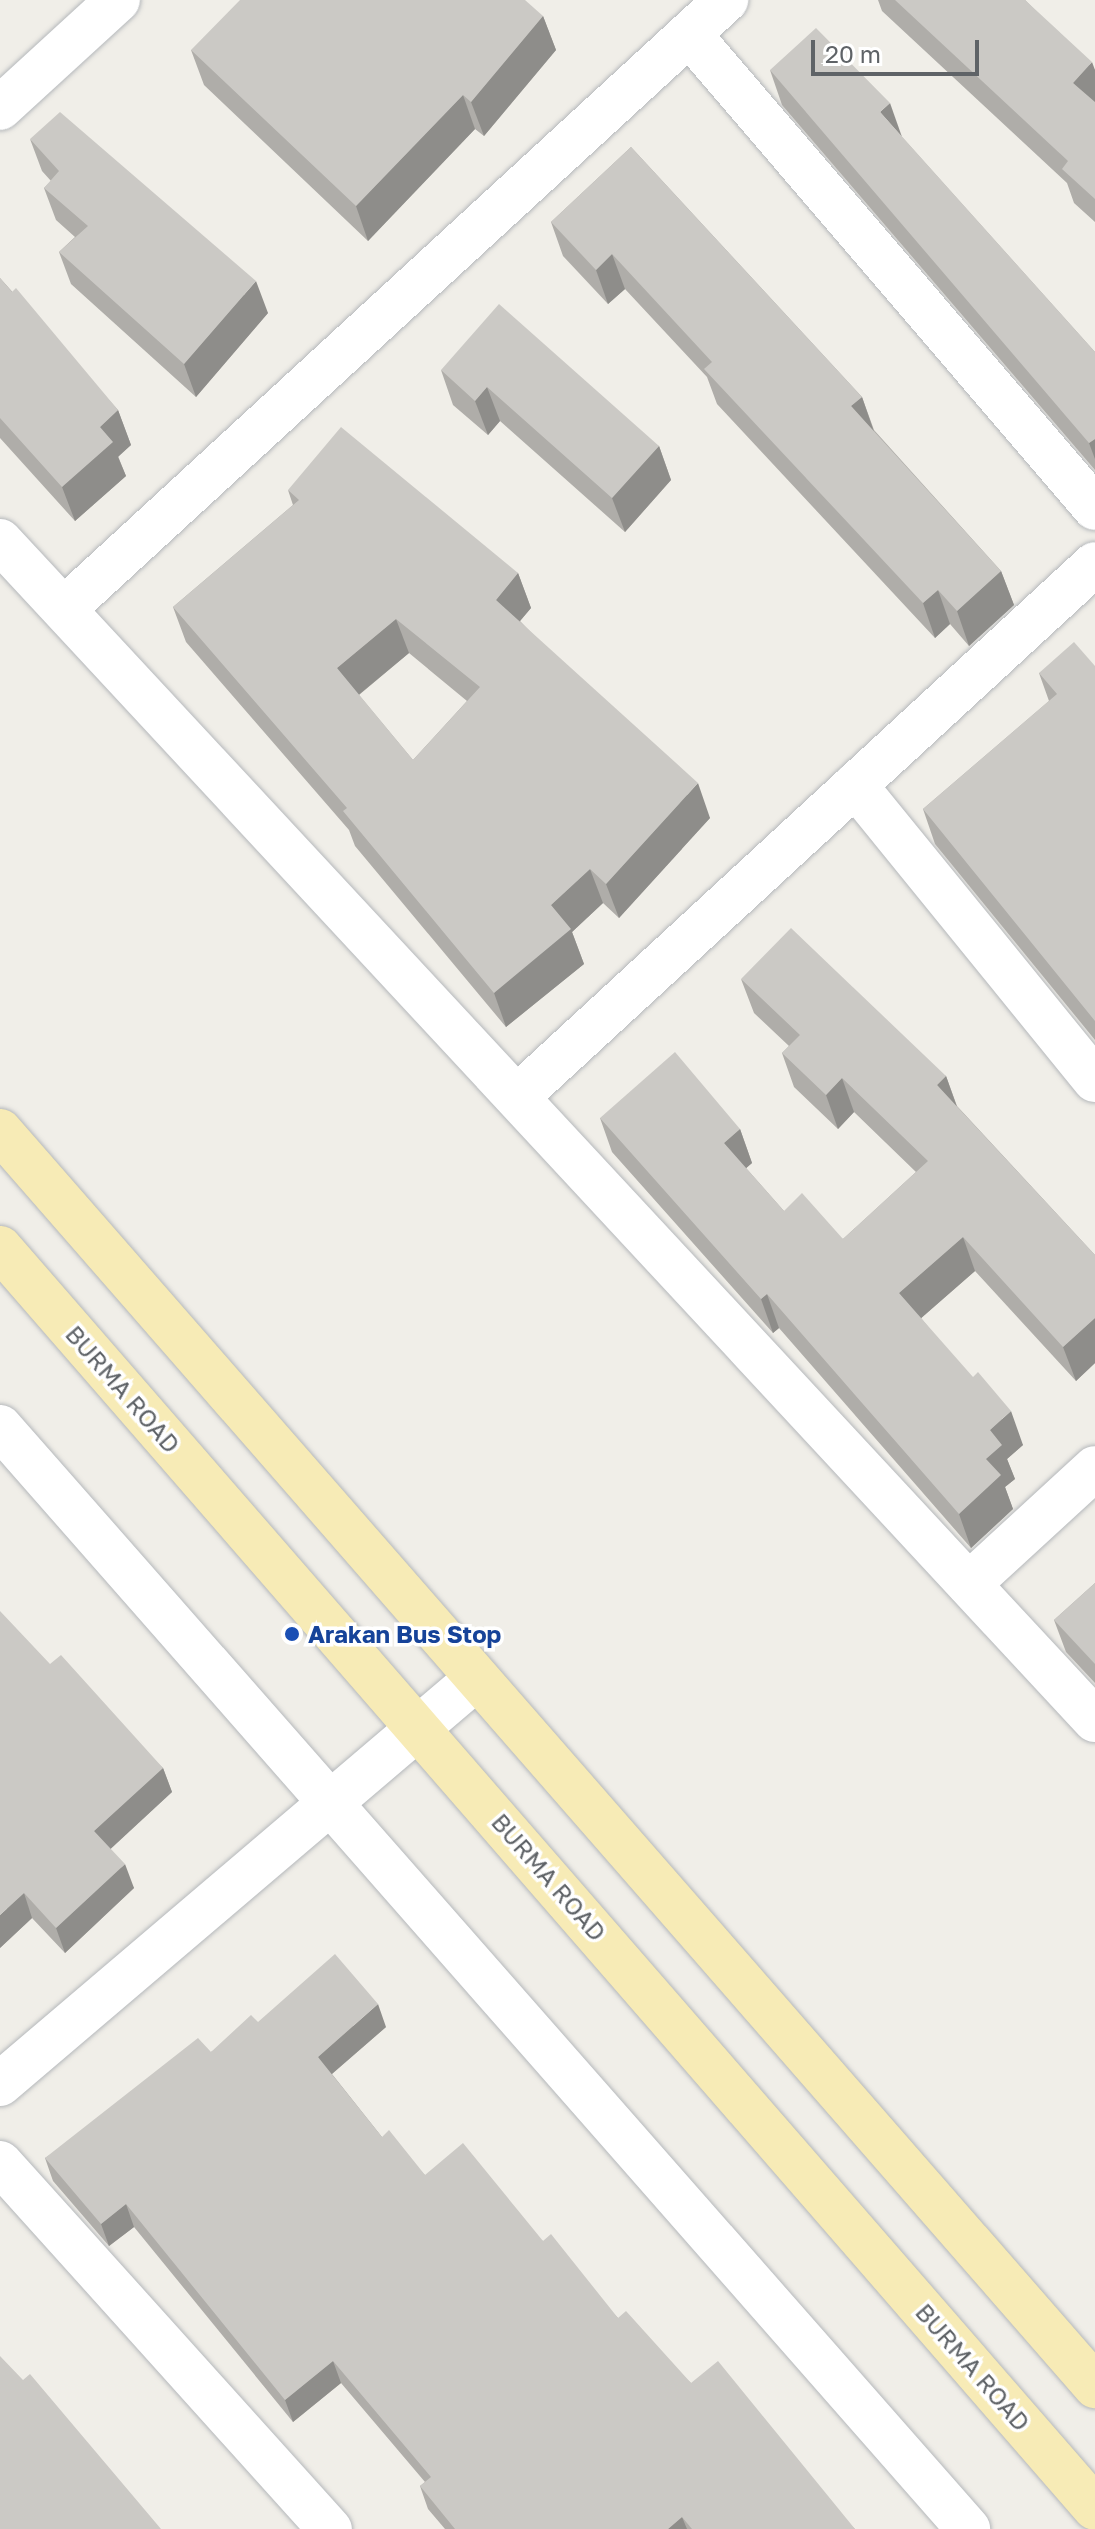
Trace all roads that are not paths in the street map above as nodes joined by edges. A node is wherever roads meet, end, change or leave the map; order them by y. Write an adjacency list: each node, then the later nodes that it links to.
1 (118, 0): 4 (street)
2 (726, 0): 3 (street)
3 (689, 34): 5 (street); 8 (street)
4 (0, 108)
5 (1095, 508)
6 (0, 541): 8 (street)
7 (1095, 564): 9 (street)
8 (64, 609): 11 (street)
9 (855, 785): 10 (street); 11 (street)
10 (1095, 1080)
11 (517, 1097): 16 (street)
12 (0, 1131): 17 (main road)
13 (0, 1248): 19 (main road, BURMA ROAD)
14 (0, 1427): 20 (street)
15 (1095, 1468): 16 (street)
16 (969, 1584): 18 (street)
17 (477, 1678): 19 (street); 23 (main road)
18 (1095, 1720)
19 (418, 1726): 20 (street); 24 (main road, BURMA ROAD)
20 (328, 1801): 21 (street); 26 (street)
21 (0, 2084)
22 (0, 2163): 25 (street)
23 (1095, 2386)
24 (1095, 2508)
25 (330, 2529)
26 (968, 2529)

